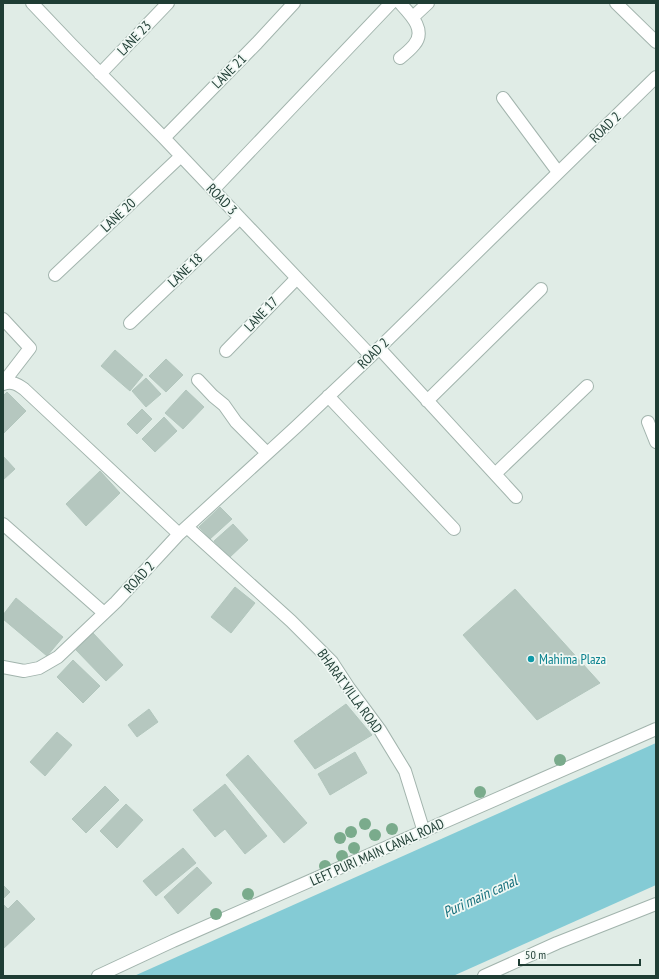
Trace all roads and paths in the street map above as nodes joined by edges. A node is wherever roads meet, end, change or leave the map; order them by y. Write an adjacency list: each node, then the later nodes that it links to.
1 (32, 3): 11 (street, ROAD 3)
2 (168, 3): 11 (street, LANE 23)
3 (294, 3): 14 (street, LANE 21)
4 (391, 3): 17 (street)
5 (400, 3): 8 (street)
6 (428, 3): 8 (street)
7 (616, 3): 9 (street)
8 (413, 17): 10 (street)
9 (656, 42)
10 (400, 58)
11 (100, 74): 14 (street, ROAD 3)
12 (656, 77): 16 (street, ROAD 2)
13 (503, 98): 16 (street)
14 (164, 138): 15 (street, ROAD 3)
15 (181, 156): 17 (street, ROAD 3); 19 (street, LANE 20)
16 (558, 172): 25 (street, ROAD 2)
17 (213, 190): 18 (street, ROAD 3)
18 (240, 218): 20 (street, ROAD 3); 23 (street, LANE 18)
19 (54, 275)
20 (297, 278): 24 (street, LANE 17); 25 (street, ROAD 3)
21 (541, 289): 30 (street)
22 (3, 319): 27 (street)
23 (130, 323)
24 (226, 351)
25 (375, 352): 29 (street, ROAD 2); 30 (street, ROAD 3)
26 (198, 380): 33 (street)
27 (3, 383): 38 (street, BHARAT VILLA ROAD)
28 (587, 386): 34 (street)
29 (328, 396): 33 (street, ROAD 2); 37 (street)
30 (427, 401): 34 (street, ROAD 3)
31 (648, 422): 32 (street)
32 (656, 442)
33 (267, 453): 38 (street, ROAD 2)
34 (495, 474): 35 (street, ROAD 3)
35 (516, 497)
36 (3, 524): 39 (street)
37 (454, 529)
38 (183, 530): 39 (street, ROAD 2); 42 (street, BHARAT VILLA ROAD)
39 (104, 613): 40 (street, ROAD 2)
40 (3, 667)
41 (656, 729): 42 (street, LEFT PURI MAIN CANAL ROAD)
42 (424, 832): 44 (street, LEFT PURI MAIN CANAL ROAD)
43 (656, 904): 45 (street)
44 (98, 976)
45 (484, 976)

